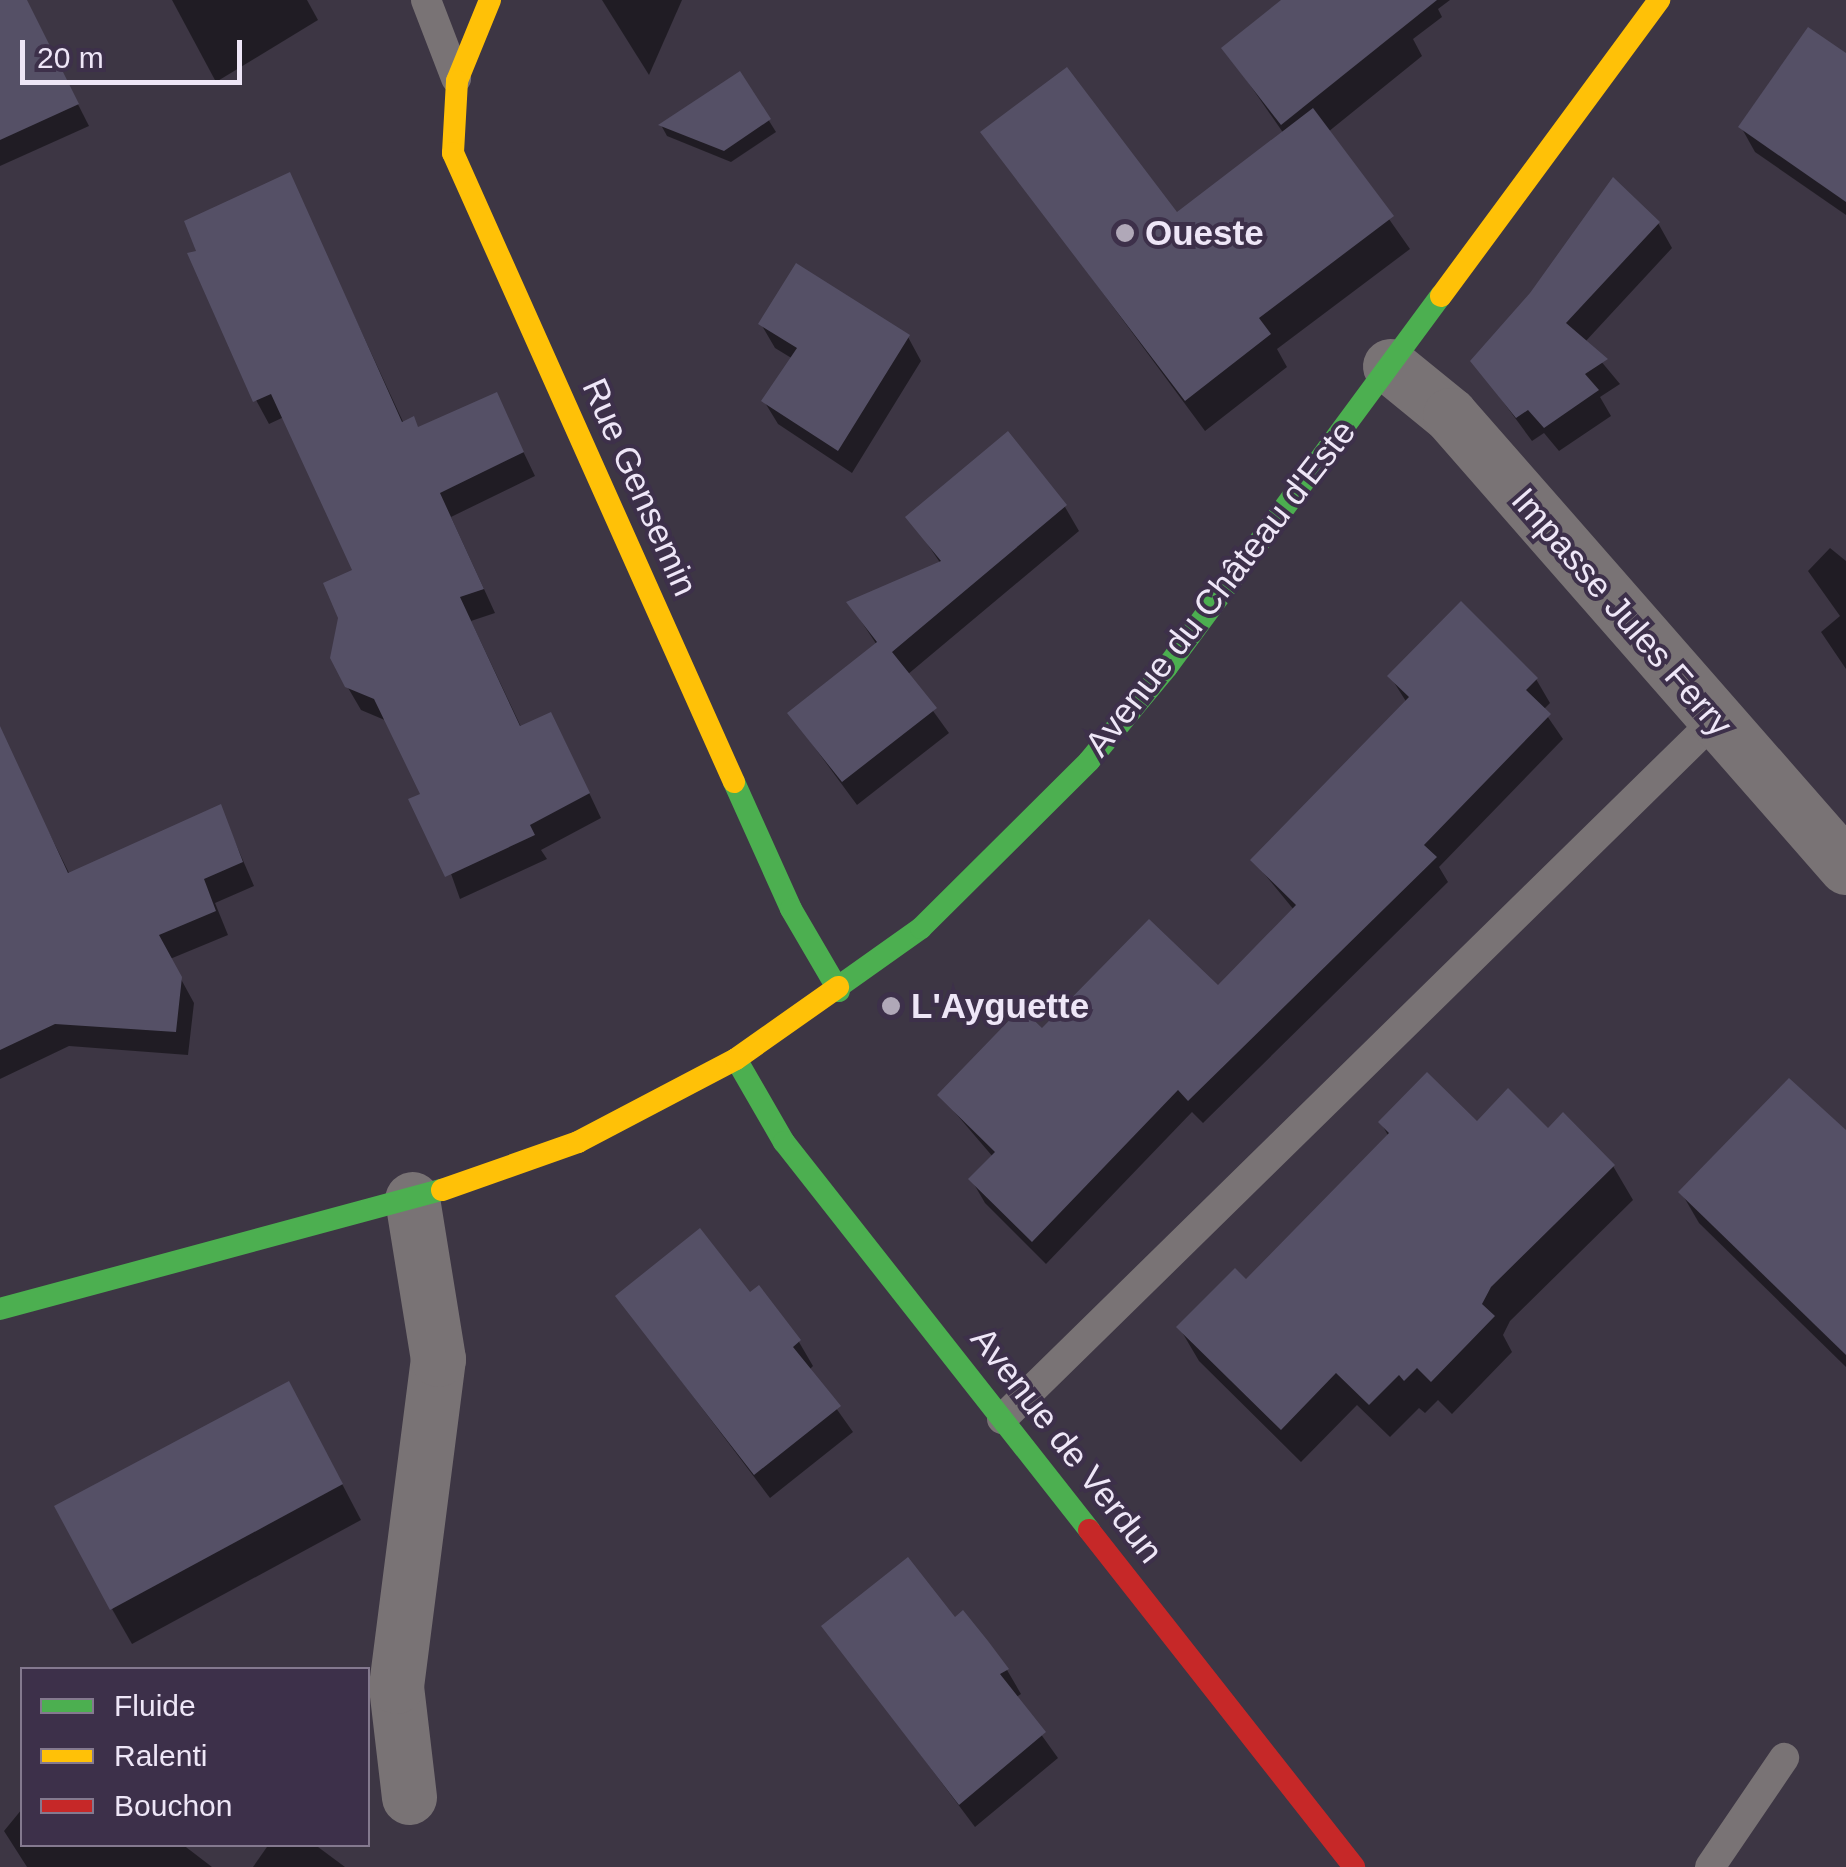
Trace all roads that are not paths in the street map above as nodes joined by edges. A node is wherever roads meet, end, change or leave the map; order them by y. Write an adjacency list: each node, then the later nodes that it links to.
1 (426, 0): 4 (lane)
2 (490, 0): 4 (street, Rue Gensemin)
3 (1659, 0): 5 (street, Avenue du Château d'Este)
4 (456, 81): 8 (street, Rue Gensemin)
5 (1390, 366): 6 (street, Impasse Jules Ferry); 8 (street, Avenue du Château d'Este)
6 (1715, 720): 7 (street, Impasse Jules Ferry); 12 (lane)
7 (1846, 867)
8 (839, 991): 9 (street, Avenue du Château d'Este)
9 (736, 1059): 10 (street, Avenue du Château d'Este); 12 (street, Avenue de Verdun)
10 (412, 1199): 11 (street, Avenue du Château d'Este); 14 (street)
11 (0, 1309)
12 (1002, 1418): 15 (street, Avenue de Verdun)
13 (1784, 1758): 16 (lane)
14 (409, 1797)
15 (1354, 1867)
16 (1710, 1867)

